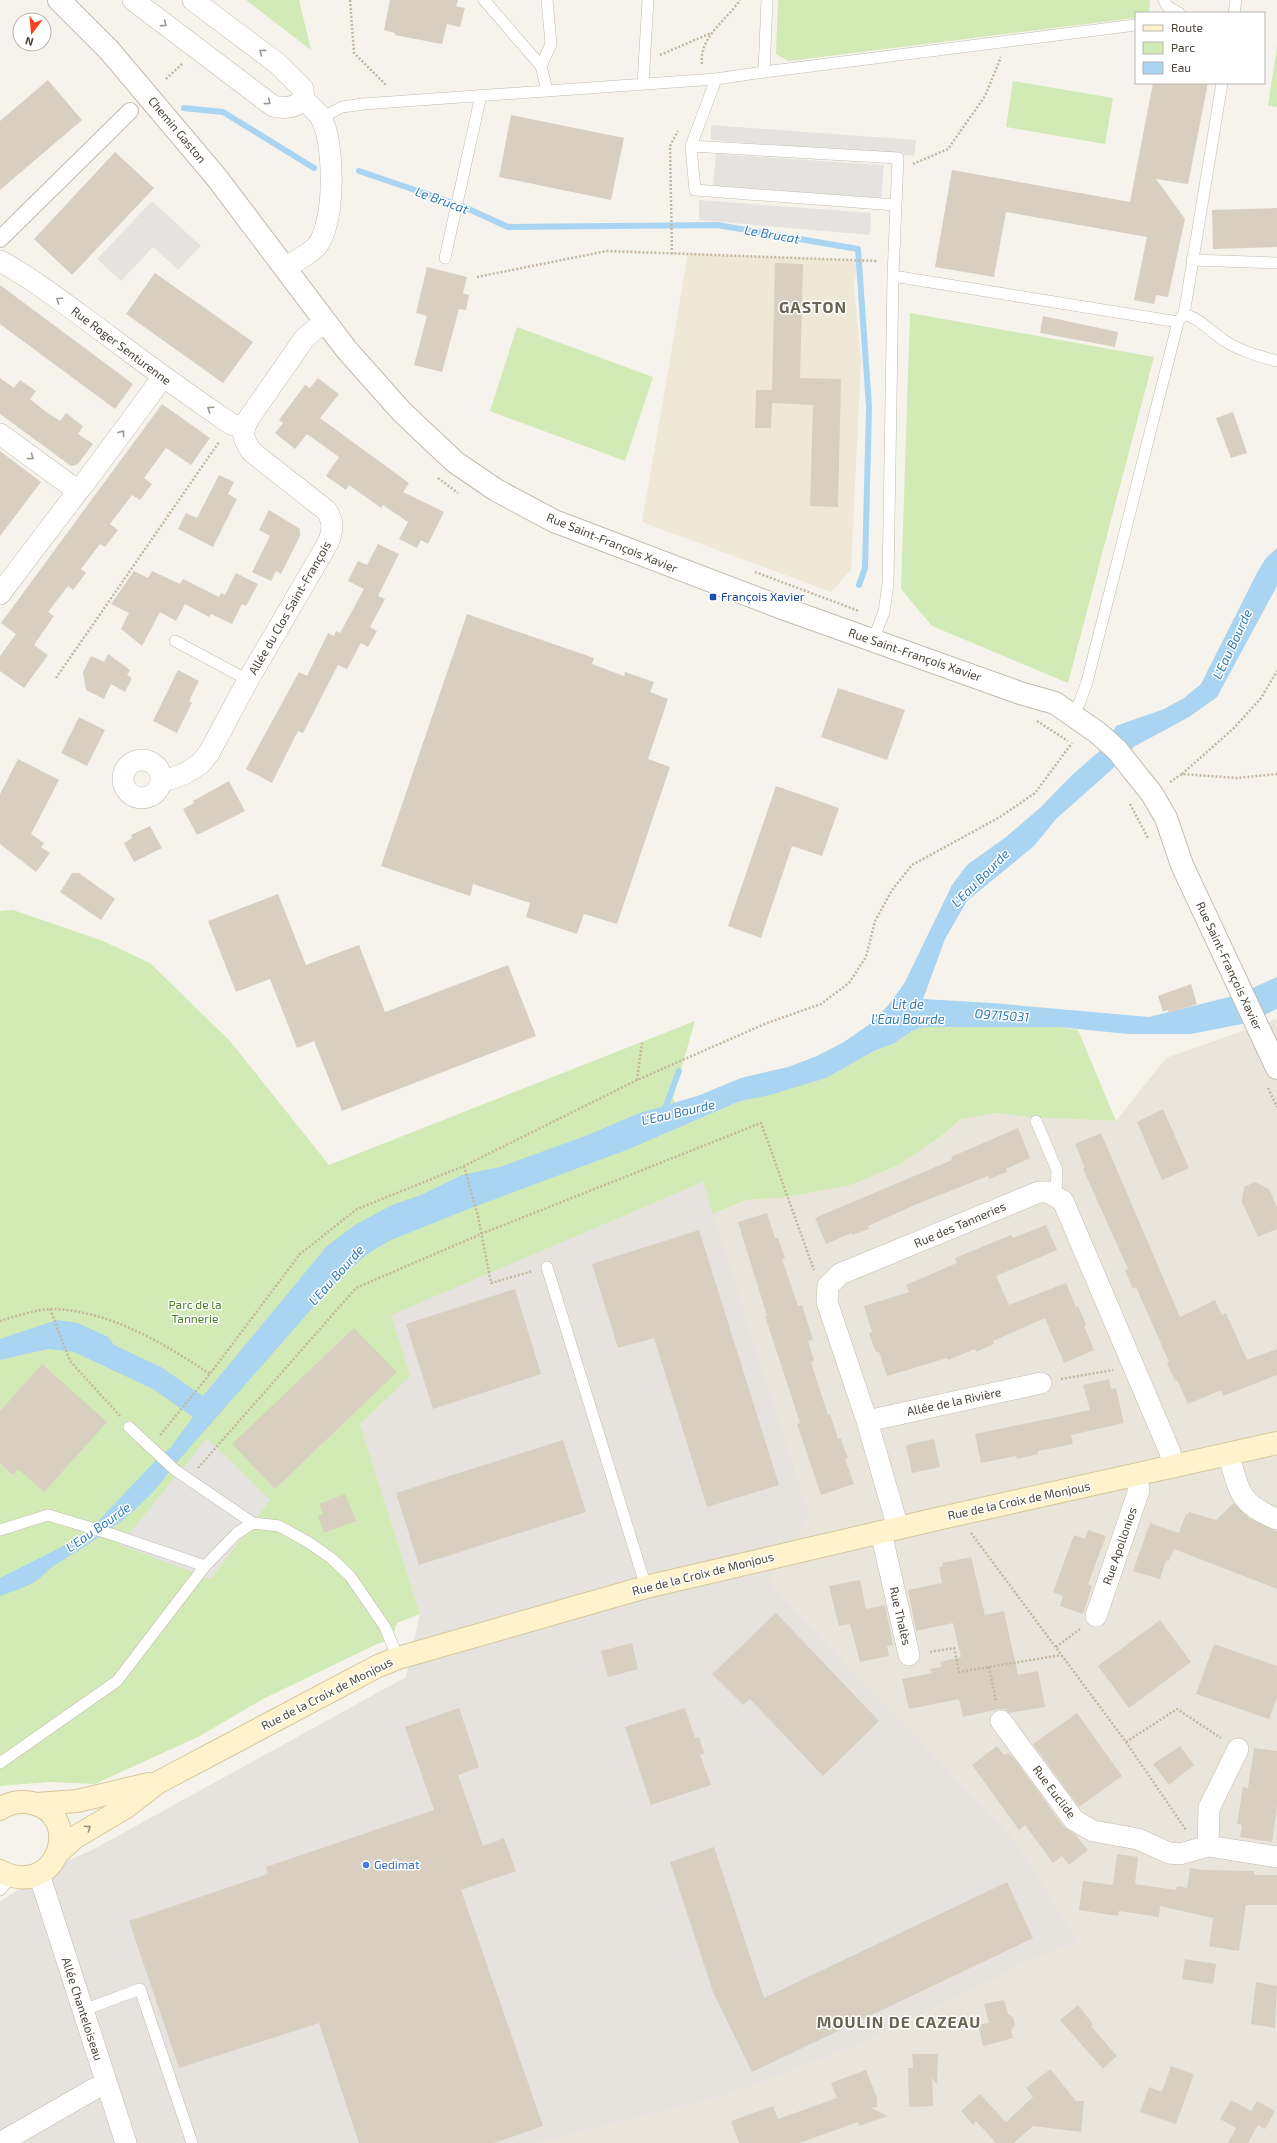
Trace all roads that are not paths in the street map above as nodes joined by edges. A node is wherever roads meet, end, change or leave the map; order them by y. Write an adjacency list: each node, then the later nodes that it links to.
1 (59, 0): 30 (street, Chemin Gaston)
2 (133, 0): 20 (street, one-way to 20)
3 (193, 0): 20 (street, one-way to 3)
4 (484, 0): 13 (lane)
5 (547, 0): 13 (lane)
6 (648, 0): 16 (lane)
7 (767, 0): 14 (lane)
8 (1164, 0): 10 (lane)
9 (1236, 0): 11 (lane)
10 (1177, 12)
11 (1234, 12)
12 (1135, 25): 14 (lane)
13 (541, 66): 18 (lane)
14 (764, 72): 15 (lane)
15 (716, 79): 16 (lane); 23 (lane)
16 (643, 84): 18 (lane)
17 (1222, 84): 27 (lane)
18 (547, 91): 19 (lane)
19 (481, 95): 22 (lane); 26 (lane)
20 (304, 100): 22 (street)
21 (130, 111): 25 (street)
22 (321, 118): 30 (street)
23 (691, 146): 24 (lane); 24 (lane)
24 (896, 205): 31 (lane)
25 (0, 239)
26 (445, 258)
27 (1192, 260): 29 (lane); 32 (lane)
28 (0, 261): 35 (street, Rue Roger Senturenne, one-way to 28)
29 (1277, 263)
30 (286, 268): 33 (street, Rue Saint-François Xavier)
31 (893, 276): 32 (lane); 40 (lane)
32 (1181, 318): 34 (lane); 44 (lane)
33 (325, 321): 36 (street); 40 (street, Rue Saint-François Xavier)
34 (1277, 361)
35 (163, 377): 36 (street, Rue Roger Senturenne, one-way to 35); 38 (street, one-way to 35)
36 (238, 426): 42 (street, Allée du Clos Saint-François)
37 (0, 434): 38 (street, one-way to 38)
38 (78, 491): 39 (street)
39 (0, 594)
40 (873, 640): 43 (street, Rue Saint-François Xavier)
41 (175, 641): 42 (lane)
42 (248, 680): 46 (street, Allée du Clos Saint-François)
43 (1020, 693): 44 (street, Rue Saint-François Xavier); 45 (street, Rue Saint-François Xavier)
44 (1072, 713): 45 (street, Rue Saint-François Xavier)
45 (1086, 739): 47 (street, Rue Saint-François Xavier)
46 (161, 779)
47 (1277, 1068)
48 (1036, 1121): 49 (lane)
49 (1056, 1196): 52 (street, Rue des Tanneries); 56 (street)
50 (547, 1267): 63 (lane)
51 (1041, 1383): 52 (street, Allée de la Rivière)
52 (867, 1421): 61 (street)
53 (129, 1427): 59 (lane)
54 (1277, 1444): 55 (main road, Rue de la Croix de Monjous)
55 (1229, 1455): 56 (main road, Rue de la Croix de Monjous); 58 (street)
56 (1173, 1466): 57 (main road, Rue de la Croix de Monjous)
57 (1136, 1476): 61 (main road, Rue de la Croix de Monjous); 64 (street, Rue Apollonios)
58 (1277, 1519)
59 (253, 1522): 62 (lane); 66 (lane)
60 (0, 1530): 62 (lane)
61 (889, 1530): 63 (main road, Rue de la Croix de Monjous); 65 (street, Rue Thalès)
62 (205, 1566): 69 (lane)
63 (646, 1587): 66 (main road, Rue de la Croix de Monjous)
64 (1096, 1616)
65 (909, 1655)
66 (398, 1658): 70 (main road, Rue de la Croix de Monjous)
67 (1001, 1721): 73 (street, Rue Euclide)
68 (1238, 1749): 73 (street)
69 (0, 1763)
70 (156, 1783): 71 (main road, Rue de la Croix de Monjous); 74 (main road, Rue de la Croix de Monjous, one-way to 70)
71 (37, 1804): 72 (main road, Rue de la Croix de Monjous); 74 (main road)
72 (0, 1809)
73 (1208, 1846): 75 (street, Rue Euclide)
74 (58, 1853): 76 (main road, Rue de la Croix de Monjous)
75 (1277, 1858)
76 (38, 1874): 77 (main road); 78 (street, Allée Chanteloiseau)
77 (4, 1879)
78 (84, 2010): 79 (street, Allée Chanteloiseau); 82 (lane)
79 (106, 2082): 80 (street); 81 (street, Allée Chanteloiseau)
80 (0, 2143)
81 (126, 2143)
82 (192, 2143)

